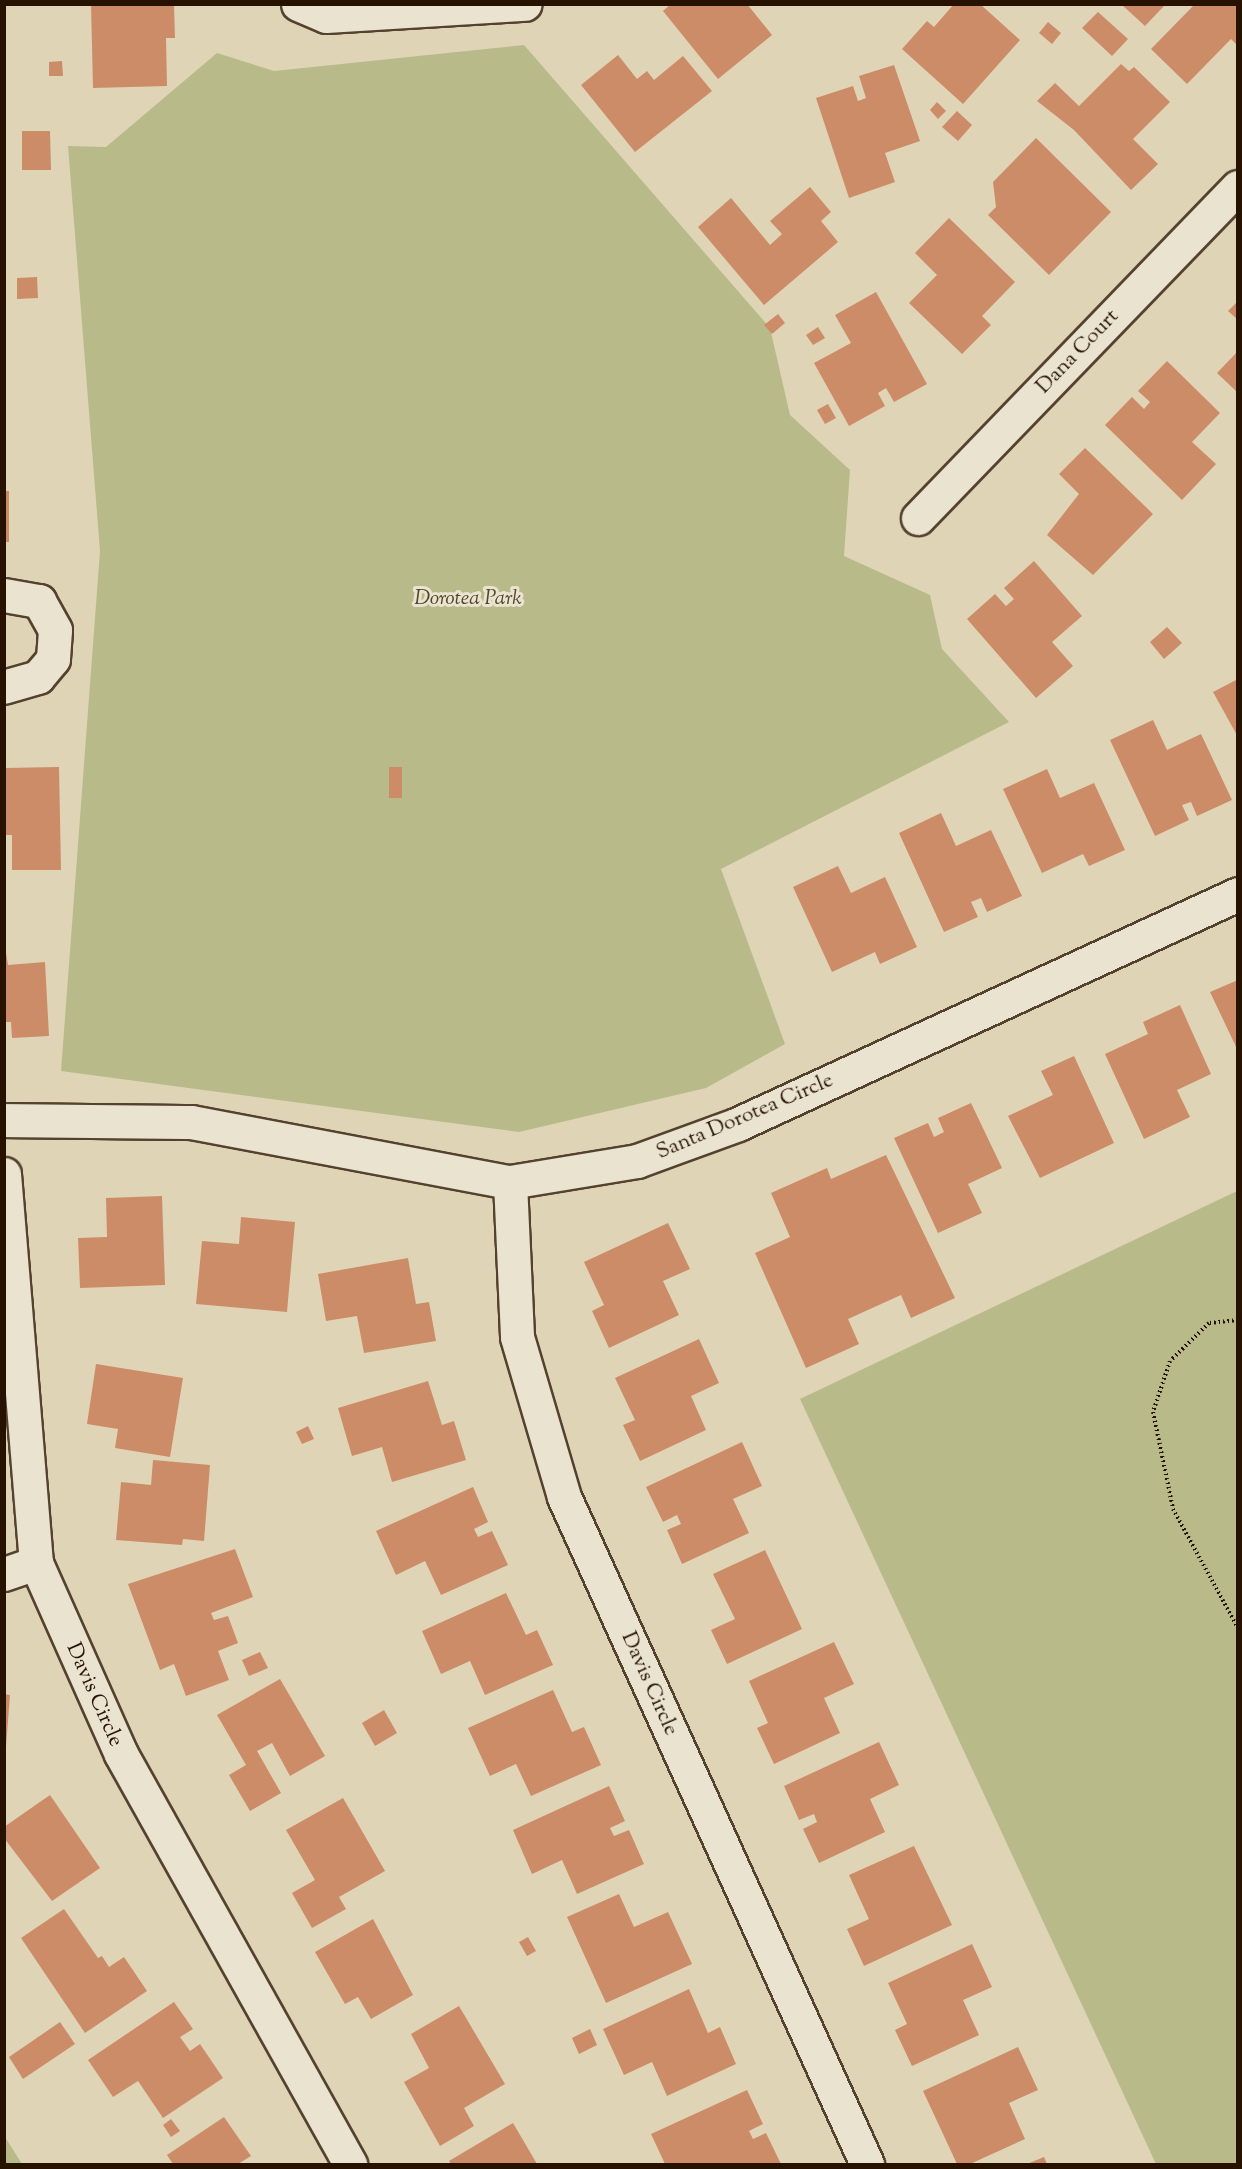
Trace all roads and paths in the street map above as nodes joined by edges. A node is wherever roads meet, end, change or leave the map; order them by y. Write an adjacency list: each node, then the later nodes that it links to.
1 (298, 4): 2 (street)
2 (525, 4)
3 (1238, 187): 4 (street, Dana Court)
4 (918, 518)
5 (4, 595): 6 (street)
6 (4, 687)
7 (1238, 894): 10 (street, Santa Dorotea Circle)
8 (4, 1120): 10 (street, Santa Dorotea Circle)
9 (4, 1174): 12 (street, Davis Circle)
10 (510, 1182): 16 (street, Davis Circle)
11 (1238, 1320): 14 (path)
12 (36, 1563): 13 (street); 15 (street, Davis Circle)
13 (4, 1574)
14 (1238, 1628)
15 (350, 2164)
16 (867, 2164)

